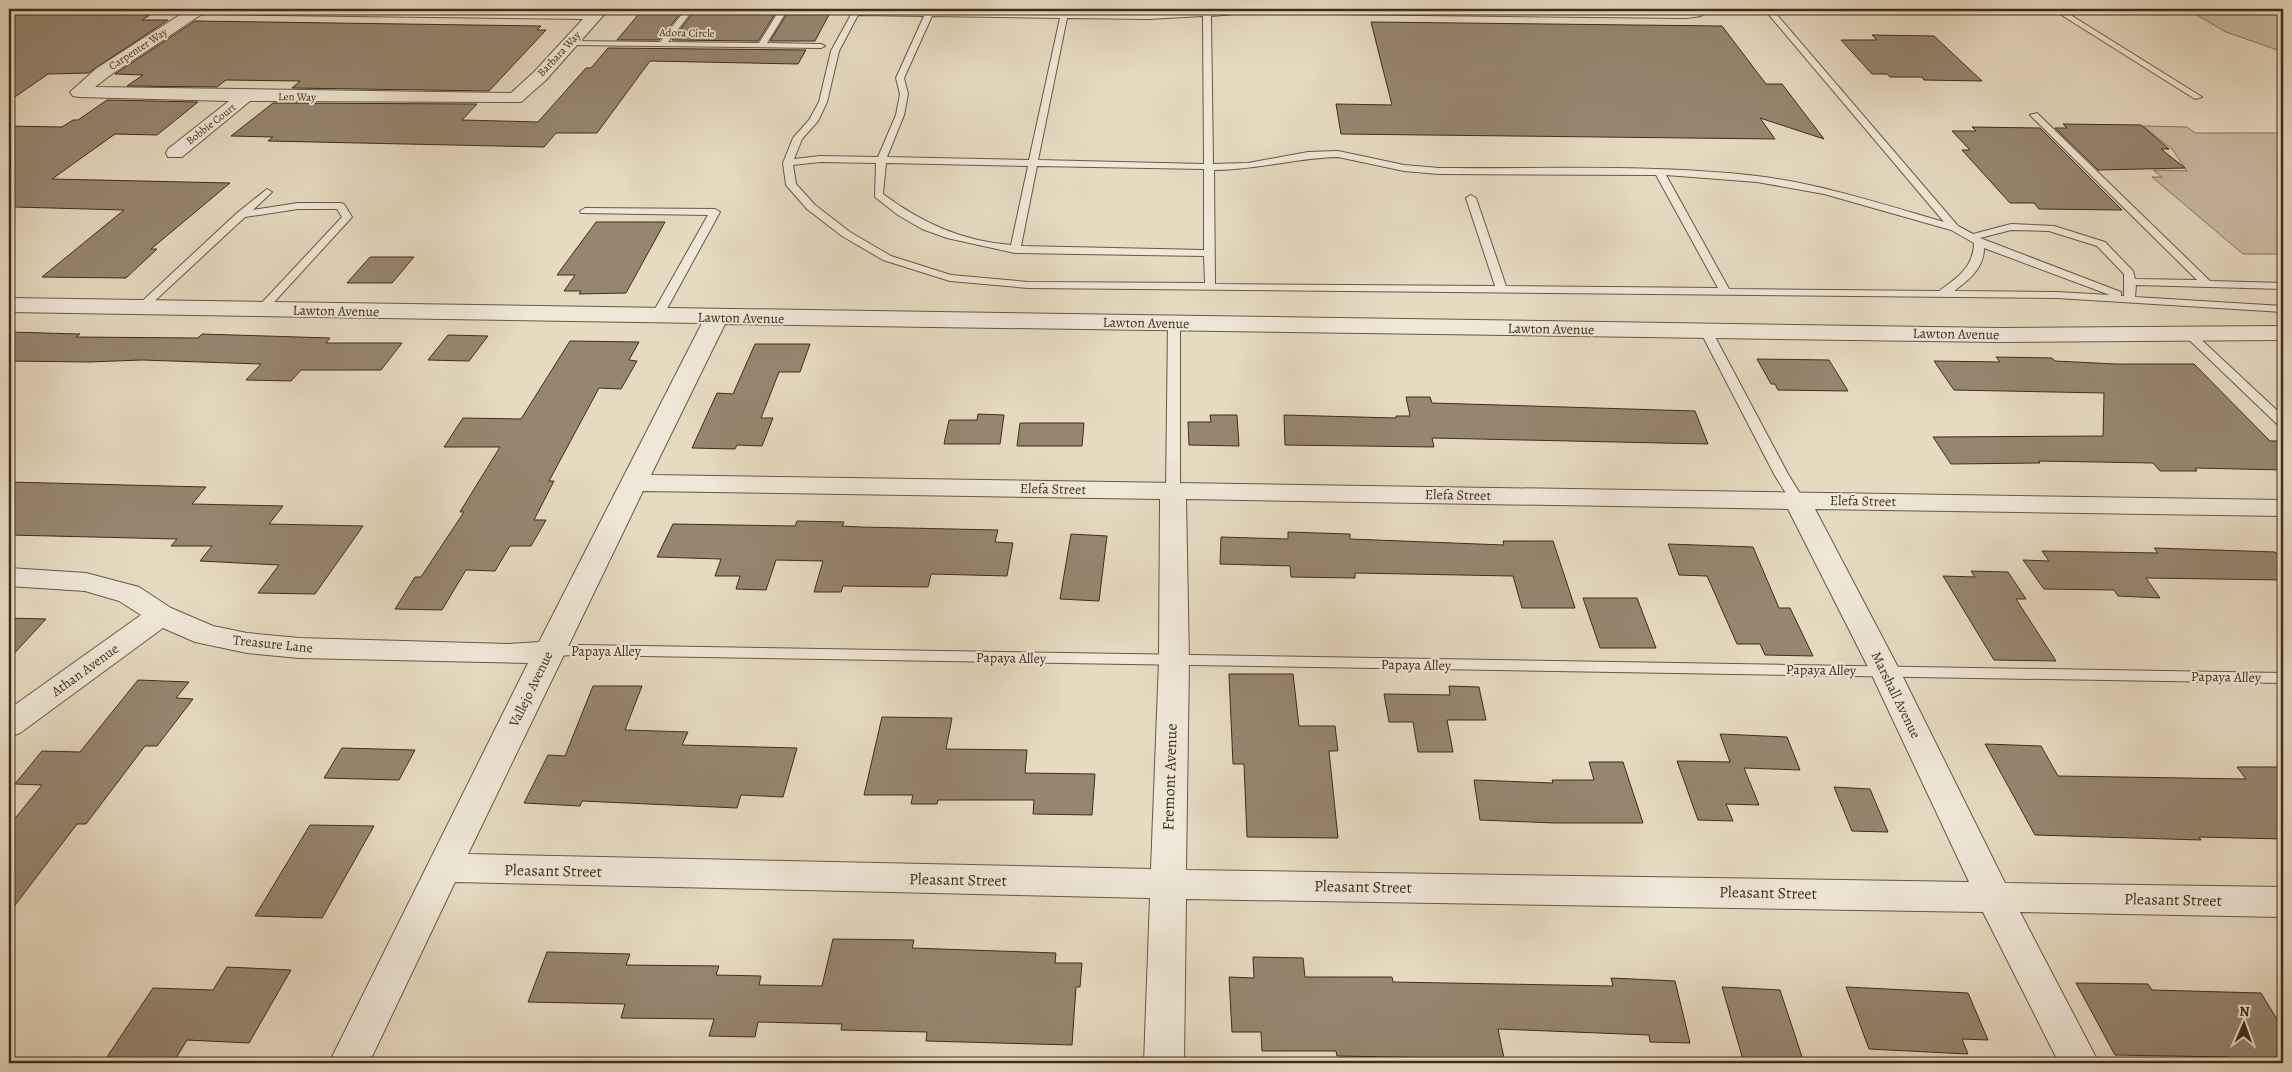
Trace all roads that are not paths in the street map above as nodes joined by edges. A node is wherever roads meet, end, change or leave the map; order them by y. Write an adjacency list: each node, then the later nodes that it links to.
1 (199, 9): 7 (street); 17 (street, Carpenter Way)
2 (690, 9): 14 (lane)
3 (784, 9): 15 (lane)
4 (1700, 9): 8 (lane)
5 (1768, 9): 32 (lane)
6 (2056, 9): 19 (lane)
7 (598, 12): 13 (street, Barbara Way)
8 (1605, 12): 11 (lane)
9 (856, 13): 10 (lane); 24 (lane)
10 (929, 14): 12 (lane); 23 (lane)
11 (1206, 14): 12 (lane); 26 (lane)
12 (1064, 16): 25 (lane)
13 (569, 43): 14 (lane, Adora Circle); 20 (street, Barbara Way)
14 (662, 44): 15 (lane, Adora Circle)
15 (761, 46): 16 (lane, Adora Circle)
16 (821, 46)
17 (79, 92): 18 (street, Len Way)
18 (246, 96): 20 (street, Len Way); 22 (street, Bobbie Court)
19 (2198, 97)
20 (515, 98)
21 (2034, 115): 37 (lane)
22 (174, 153)
23 (882, 160): 24 (lane); 25 (lane); 34 (lane)
24 (788, 163): 38 (lane)
25 (1033, 163): 26 (lane); 34 (lane)
26 (1208, 166): 27 (lane); 35 (lane)
27 (1659, 172): 32 (lane); 41 (lane)
28 (267, 192): 31 (lane)
29 (1471, 198): 40 (lane)
30 (585, 211): 48 (lane)
31 (241, 215): 45 (lane); 46 (lane)
32 (1954, 228): 33 (lane)
33 (1976, 239): 36 (lane); 42 (lane); 43 (lane)
34 (1015, 250): 35 (lane)
35 (1210, 253): 38 (lane)
36 (2130, 282): 37 (lane); 43 (lane)
37 (2207, 284): 39 (lane)
38 (1210, 285): 40 (lane)
39 (2283, 286)
40 (1500, 288): 41 (lane)
41 (1725, 291): 42 (lane)
42 (1943, 293): 43 (lane)
43 (2129, 298): 47 (lane)
44 (9, 305): 45 (street, Lawton Avenue)
45 (142, 307): 46 (street, Lawton Avenue)
46 (262, 309): 48 (street, Lawton Avenue)
47 (2283, 309)
48 (657, 316): 49 (street, Lawton Avenue)
49 (717, 317): 50 (street, Lawton Avenue); 55 (street, Vallejo Avenue)
50 (1174, 323): 51 (street, Lawton Avenue); 56 (lane)
51 (1706, 331): 52 (street, Lawton Avenue); 57 (lane, Marshall Avenue)
52 (2188, 332): 53 (street, Lawton Avenue); 54 (lane)
53 (2283, 333)
54 (2283, 422)
55 (633, 483): 56 (street, Elefa Street); 61 (street, Vallejo Avenue)
56 (1174, 491): 57 (street, Elefa Street); 62 (street, Fremont Avenue)
57 (1797, 500): 58 (street, Elefa Street); 63 (street, Marshall Avenue)
58 (2283, 508)
59 (9, 577): 60 (street, Treasure Lane)
60 (161, 615): 61 (street, Treasure Lane); 65 (street, Athan Avenue)
61 (549, 652): 62 (lane, Papaya Alley); 66 (street, Vallejo Avenue)
62 (1174, 661): 63 (lane, Papaya Alley); 67 (street, Fremont Avenue)
63 (1885, 671): 64 (lane, Papaya Alley); 68 (street, Marshall Avenue)
64 (2283, 678)
65 (9, 724)
66 (443, 868): 67 (street, Pleasant Street); 70 (street, Vallejo Avenue)
67 (1167, 884): 68 (street, Pleasant Street); 71 (street, Fremont Avenue)
68 (1994, 897): 69 (street, Pleasant Street); 72 (street, Marshall Avenue)
69 (2283, 902)
70 (349, 1063)
71 (1164, 1063)
72 (2079, 1063)

